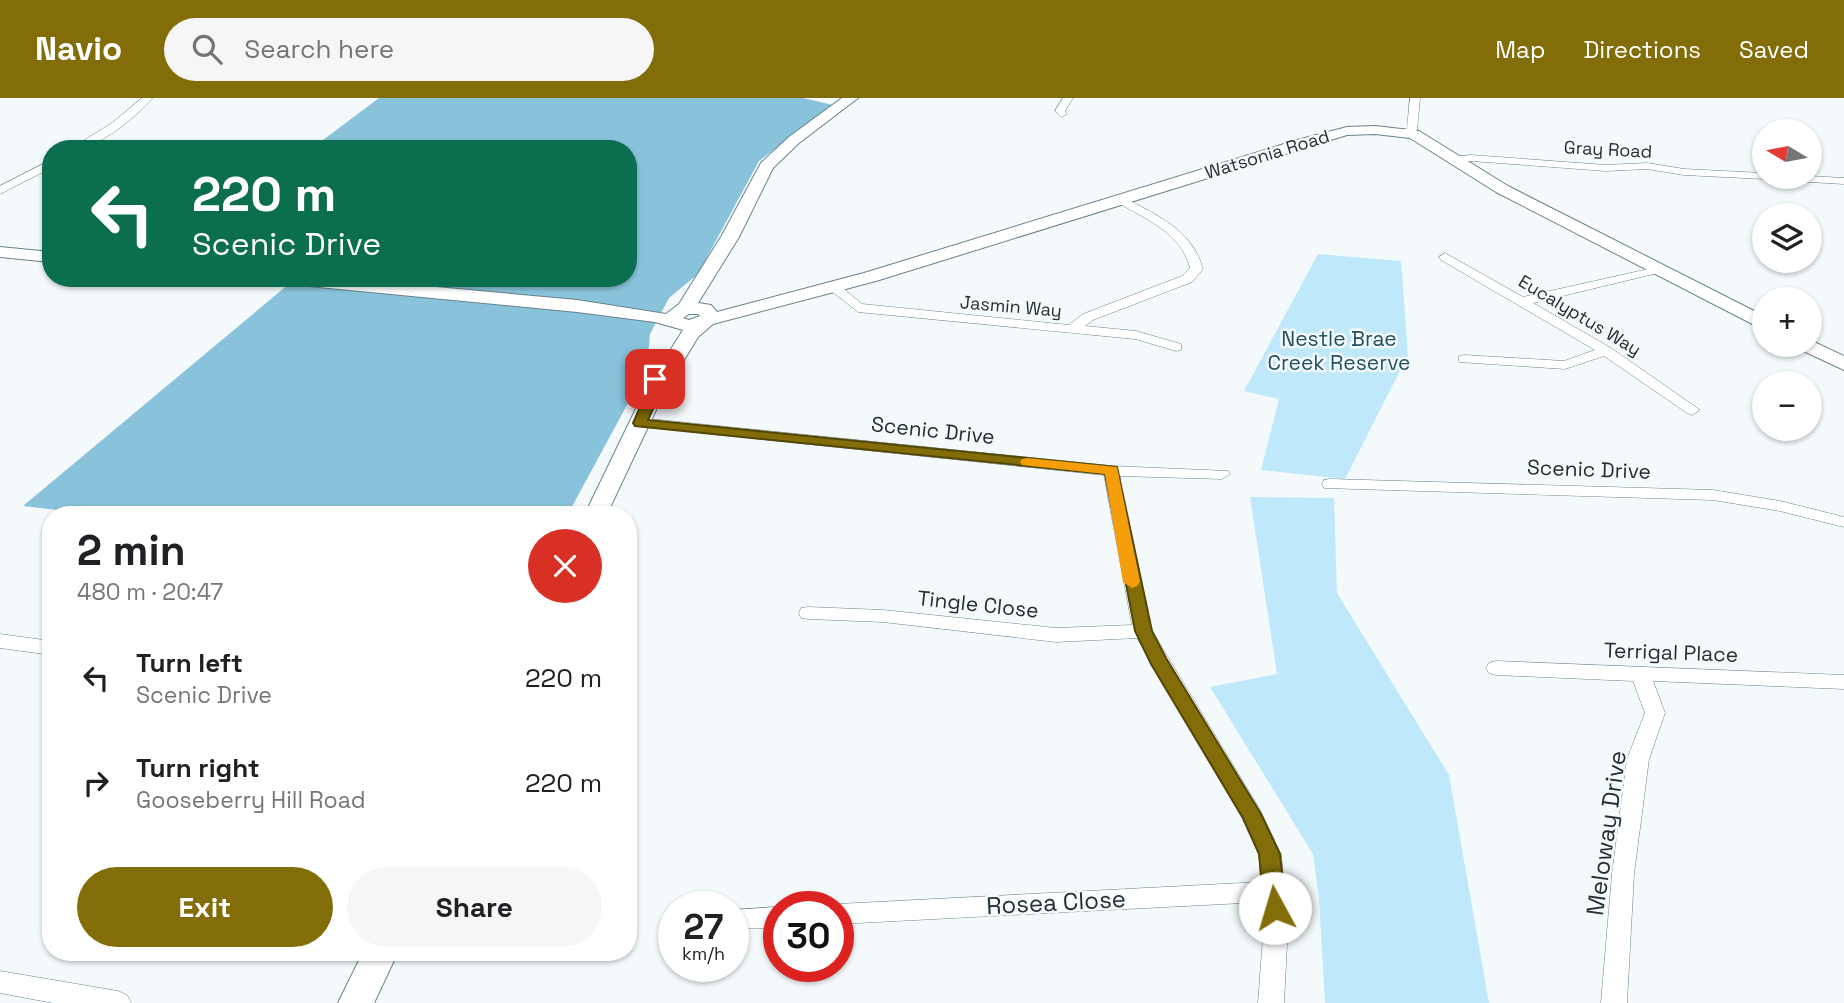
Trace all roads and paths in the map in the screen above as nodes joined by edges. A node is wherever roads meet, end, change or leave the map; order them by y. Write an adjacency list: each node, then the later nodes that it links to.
1 (148, 98): 7 (street)
2 (851, 98): 22 (street)
3 (1068, 98): 5 (street)
4 (1415, 98): 6 (street)
5 (1062, 114)
6 (1406, 132): 8 (street, Watsonia Road); 14 (street, Watsonia Road)
7 (90, 140)
8 (1451, 160): 10 (street, Gray Road); 18 (street, Watsonia Road)
9 (42, 168): 13 (street)
10 (1752, 175)
11 (1822, 180): 12 (street)
12 (1844, 181)
13 (0, 191)
14 (1119, 199): 19 (street, Watsonia Road); 24 (street, Jasmin Way)
15 (0, 252): 16 (street)
16 (42, 256)
17 (1445, 257): 21 (street, Eucalyptus Way)
18 (1657, 270): 21 (street); 23 (street, Watsonia Road)
19 (832, 286): 22 (street, Watsonia Road); 24 (street, Jasmin Way)
20 (373, 287): 22 (street, Watsonia Road)
21 (1519, 302): 26 (street, Eucalyptus Way)
22 (692, 316): 31 (street)
23 (1752, 318)
24 (1072, 329): 25 (street)
25 (1176, 347)
26 (1606, 351): 28 (street); 30 (street, Eucalyptus Way)
27 (1822, 353): 29 (street)
28 (1464, 359)
29 (1844, 364)
30 (1692, 410)
31 (640, 423): 32 (street, Scenic Drive); 35 (street)
32 (1112, 471): 33 (street, Scenic Drive); 38 (street)
33 (1222, 474)
34 (1330, 484): 36 (street, Scenic Drive)
35 (600, 506)
36 (1844, 522)
37 (808, 613): 38 (street, Tingle Close)
38 (1143, 631): 44 (street)
39 (0, 641): 40 (street)
40 (42, 647)
41 (1496, 668): 42 (street, Terrigal Place)
42 (1640, 674): 43 (street, Terrigal Place); 51 (street, Meloway Drive)
43 (1844, 682)
44 (1274, 891): 45 (street, Rosea Close); 50 (street)
45 (854, 913)
46 (377, 961): 49 (street)
47 (0, 982): 48 (street)
48 (118, 1003)
49 (356, 1003)
50 (1271, 1003)
51 (1614, 1003)

